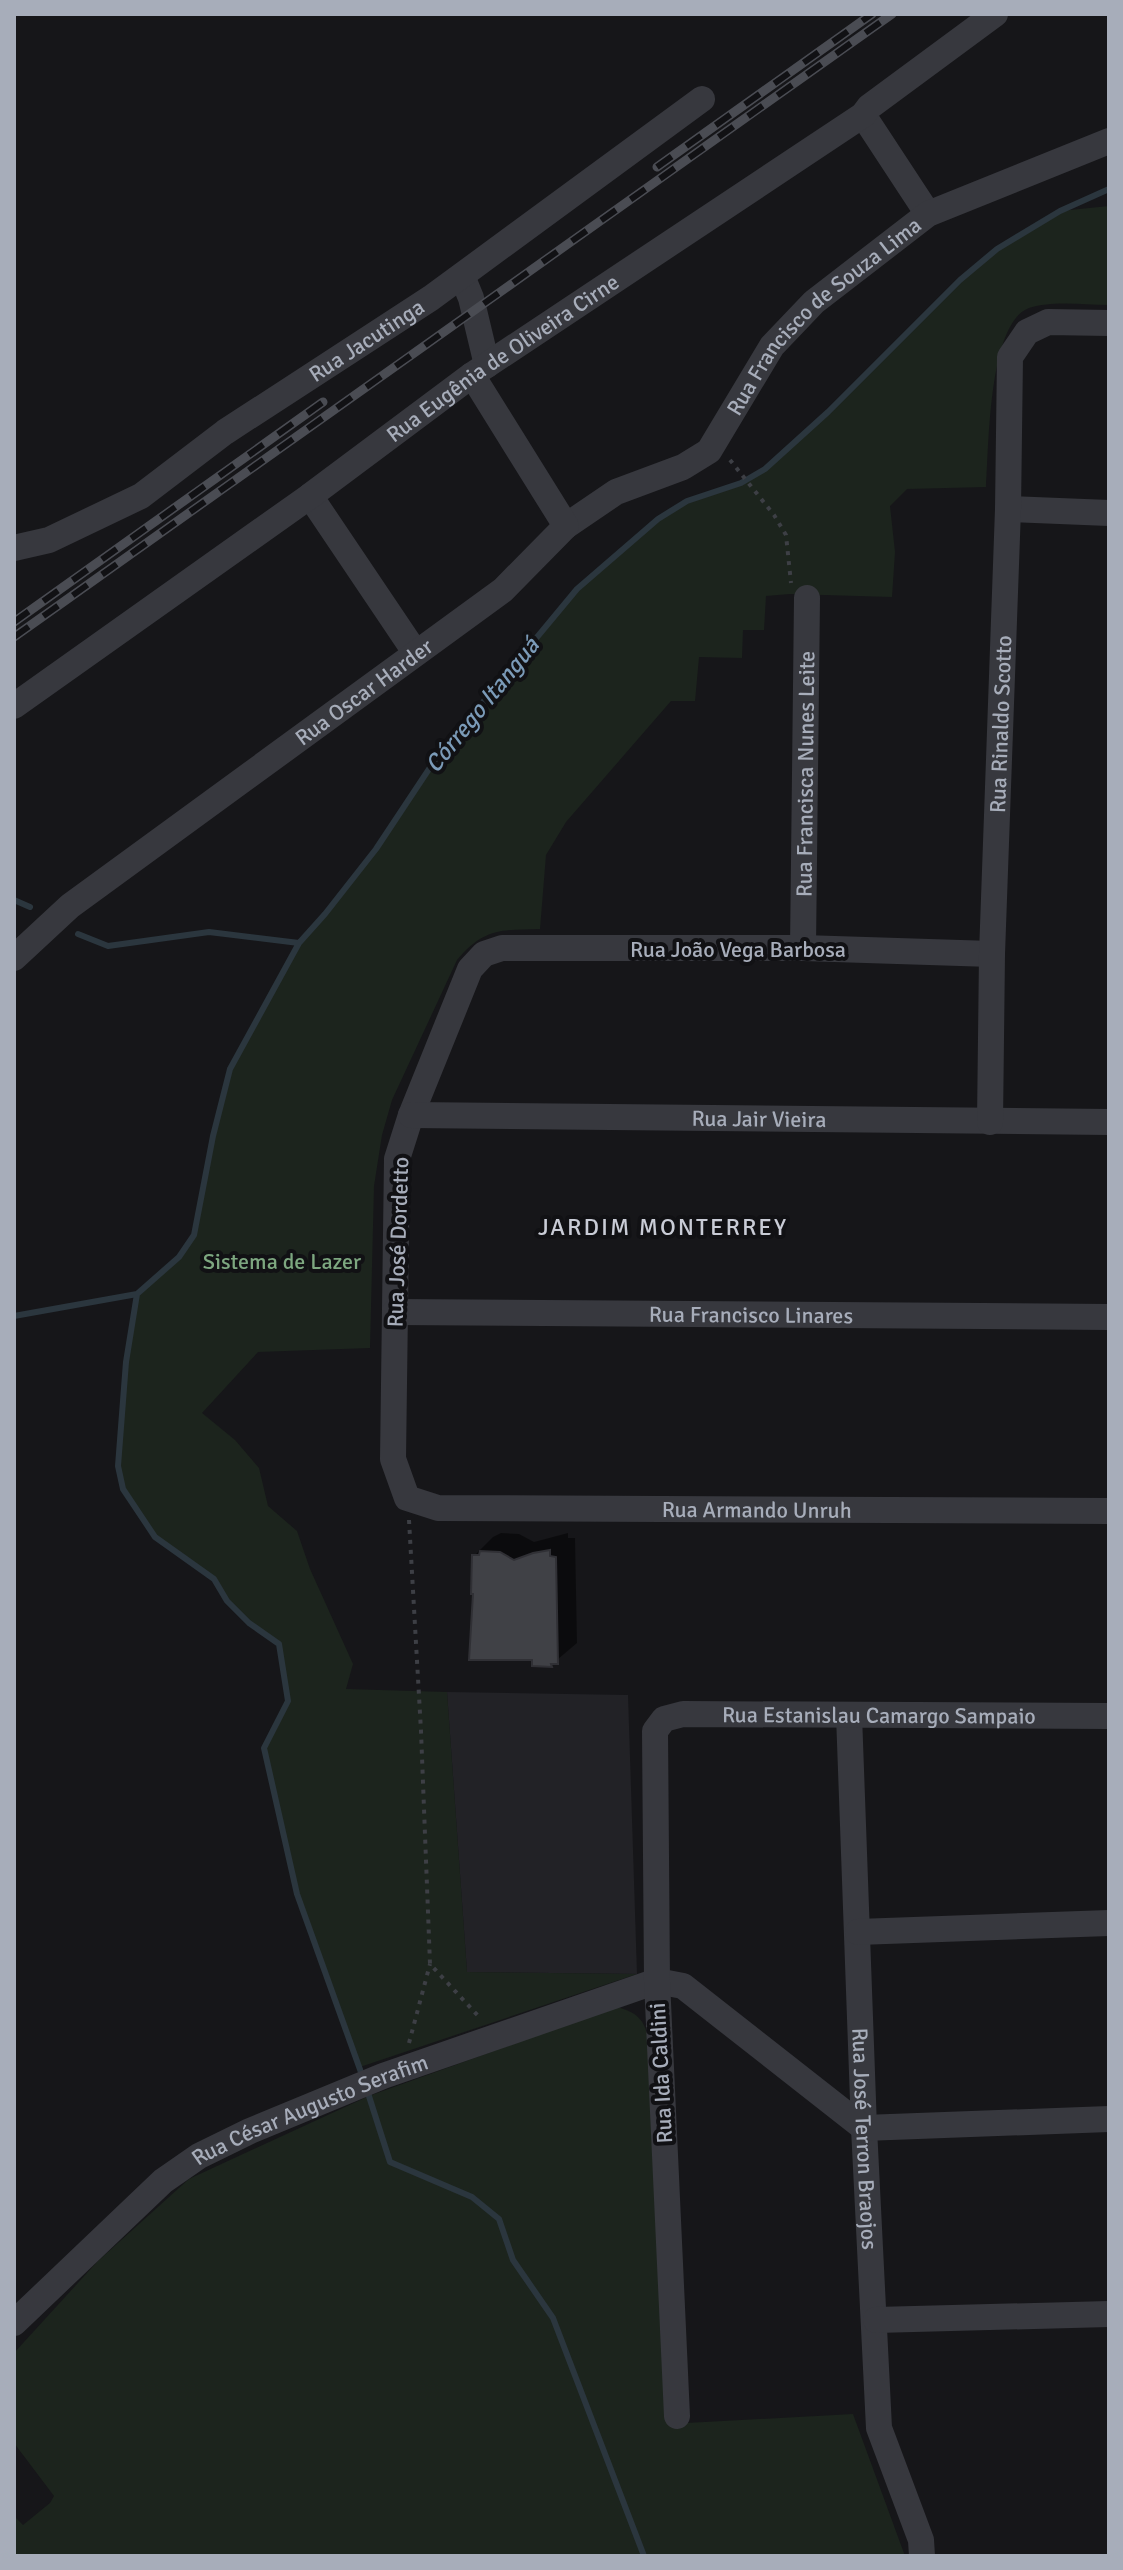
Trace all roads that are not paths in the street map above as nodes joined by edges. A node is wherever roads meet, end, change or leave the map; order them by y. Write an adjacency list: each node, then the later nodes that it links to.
1 (995, 14): 3 (street, Rua Eugênia de Oliveira Cirne)
2 (702, 99): 6 (street, Rua Jacutinga)
3 (863, 115): 5 (street); 8 (street, Rua Eugênia de Oliveira Cirne)
4 (1109, 141): 5 (street, Rua Francisco de Souza Lima)
5 (928, 214): 12 (street, Rua Francisco de Souza Lima)
6 (462, 276): 8 (street); 13 (street, Rua Jacutinga)
7 (1109, 323): 10 (street, Rua Rinaldo Scotto)
8 (480, 370): 9 (street, Rua Eugênia de Oliveira Cirne); 12 (street)
9 (310, 496): 15 (street); 16 (street, Rua Eugênia de Oliveira Cirne)
10 (1008, 509): 11 (street); 19 (street, Rua Rinaldo Scotto)
11 (1109, 513)
12 (566, 526): 15 (street, Rua Oscar Harder)
13 (14, 548)
14 (807, 598): 17 (street, Rua Francisca Nunes Leite)
15 (415, 652): 20 (street, Rua Oscar Harder)
16 (14, 706)
17 (803, 948): 18 (street, Rua João Vega Barbosa); 19 (street, Rua João Vega Barbosa)
18 (484, 954): 21 (street, Rua José Dordetto)
19 (992, 954): 22 (street, Rua Rinaldo Scotto)
20 (14, 958)
21 (411, 1115): 22 (street, Rua Jair Vieira); 24 (street, Rua José Dordetto)
22 (990, 1122): 23 (street, Rua Jair Vieira)
23 (1109, 1122)
24 (395, 1312): 25 (street, Rua Francisco Linares); 26 (street, Rua José Dordetto)
25 (1109, 1317)
26 (407, 1498): 27 (street, Rua Armando Unruh)
27 (1109, 1511)
28 (849, 1715): 29 (street, Rua Estanislau Camargo Sampaio); 30 (street, Rua Estanislau Camargo Sampaio); 32 (street, Rua José Terron Braojos)
29 (1109, 1716)
30 (655, 1731): 33 (street, Rua Ida Caldini)
31 (1109, 1923): 32 (street)
32 (858, 1932): 35 (street, Rua José Terron Braojos)
33 (657, 1981): 35 (street); 38 (street, Rua César Augusto Serafim); 39 (street, Rua Ida Caldini)
34 (1109, 2119): 35 (street)
35 (864, 2128): 37 (street, Rua José Terron Braojos)
36 (1109, 2314): 37 (street)
37 (876, 2320): 40 (street, Rua José Terron Braojos)
38 (14, 2323)
39 (677, 2416)
40 (922, 2556)

